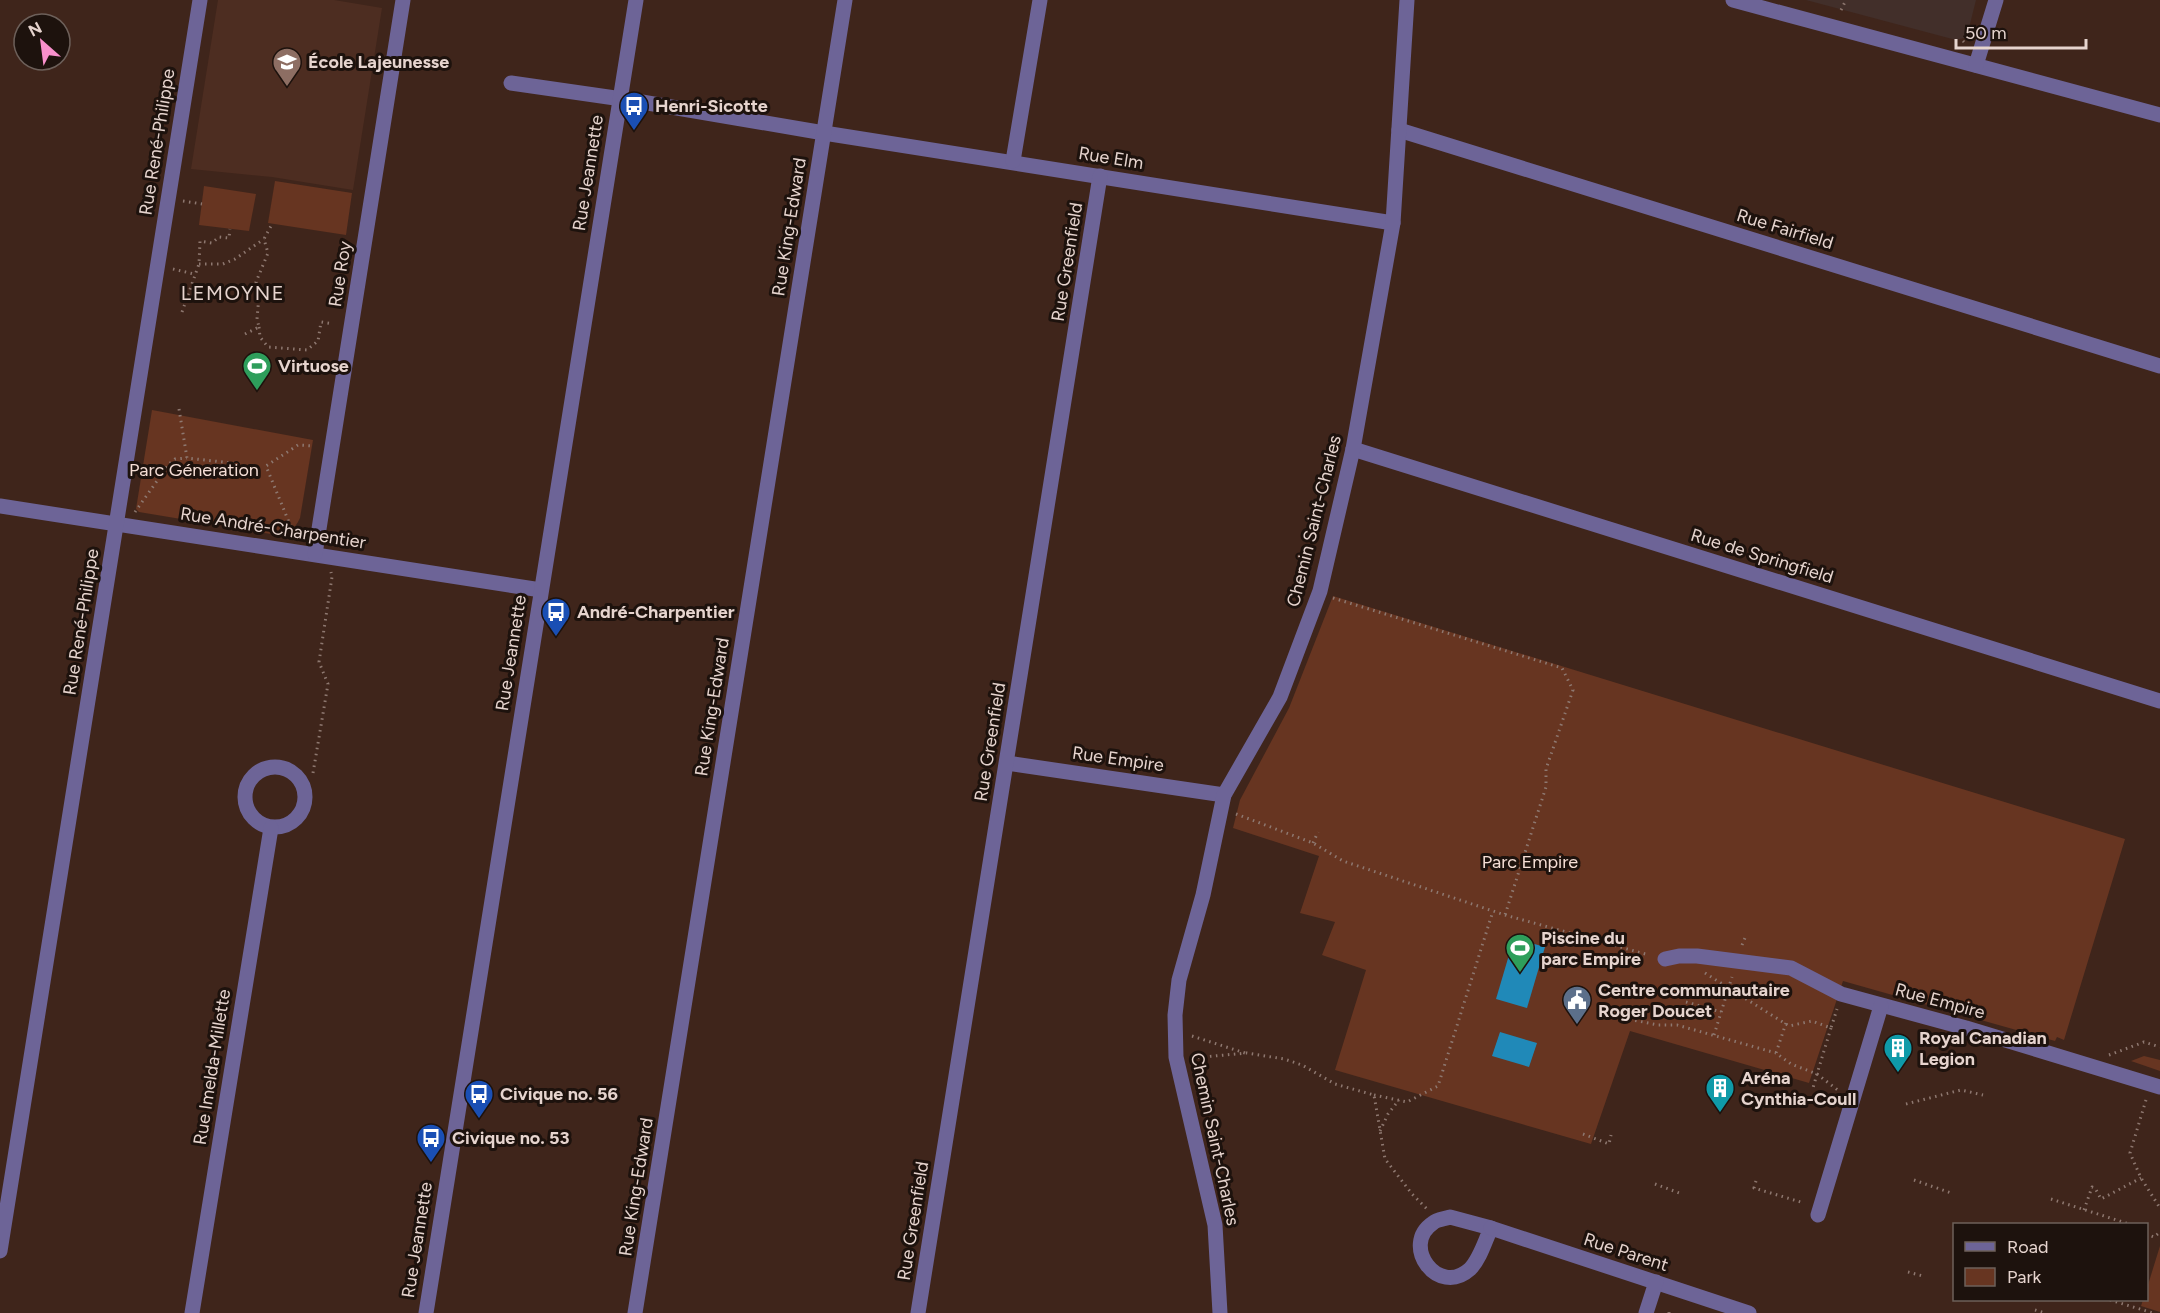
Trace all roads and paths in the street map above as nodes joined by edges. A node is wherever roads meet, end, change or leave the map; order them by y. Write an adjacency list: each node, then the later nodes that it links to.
1 (200, 0): 42 (street, Rue René-Philippe)
2 (403, 0): 44 (street, Rue Roy)
3 (636, 0): 13 (street, Rue Jeannette)
4 (845, 0): 16 (street, Rue King-Edward)
5 (1040, 0): 17 (street)
6 (1407, 0): 15 (street, Chemin Saint-Charles)
7 (1733, 0): 11 (street)
8 (1846, 0): 10 (path)
9 (1996, 0): 11 (street)
10 (1841, 10)
11 (1976, 65): 14 (street)
12 (511, 83): 13 (street, Rue Elm)
13 (620, 99): 16 (street, Rue Elm); 46 (street, Rue Jeannette)
14 (2160, 115)
15 (1399, 130): 21 (street, Chemin Saint-Charles); 34 (street, Rue Fairfield)
16 (824, 133): 17 (street, Rue Elm); 110 (street, Rue King-Edward)
17 (1013, 161): 18 (street, Rue Elm)
18 (1100, 176): 21 (street, Rue Elm); 49 (street, Rue Greenfield)
19 (183, 201): 20 (path)
20 (202, 204)
21 (1393, 223): 37 (street, Chemin Saint-Charles)
22 (272, 224): 24 (path)
23 (230, 228): 25 (path)
24 (264, 238): 25 (path); 28 (path)
25 (199, 264): 27 (path)
26 (172, 269): 27 (path)
27 (194, 274): 30 (path)
28 (259, 296): 29 (path); 32 (path)
29 (270, 296)
30 (182, 312)
31 (333, 324): 32 (path)
32 (259, 327): 33 (path)
33 (245, 334)
34 (2160, 366)
35 (179, 409): 38 (path)
36 (314, 446): 43 (path)
37 (1353, 449): 48 (street, Rue de Springfield); 51 (street, Chemin Saint-Charles)
38 (187, 458): 39 (path); 41 (path)
39 (240, 464)
40 (0, 506): 42 (street, Rue André-Charpentier)
41 (135, 512)
42 (116, 524): 44 (street, Rue André-Charpentier); 102 (street, Rue René-Philippe)
43 (293, 532)
44 (315, 554): 46 (street, Rue André-Charpentier)
45 (331, 574): 50 (path)
46 (541, 590): 109 (street, Rue Jeannette)
47 (1330, 597): 57 (path)
48 (2160, 701)
49 (1007, 763): 51 (street, Rue Empire); 111 (street, Rue Greenfield)
50 (313, 773)
51 (1224, 795): 112 (street, Chemin Saint-Charles)
52 (1234, 813): 55 (path)
53 (271, 828): 53 (street); 108 (street, Rue Imelda-Millette)
54 (1318, 832): 55 (path)
55 (1313, 843): 56 (path)
56 (1493, 911): 57 (path); 82 (path)
57 (1505, 915): 59 (path)
58 (1745, 938): 60 (path)
59 (1665, 959): 60 (street, Rue Empire)
60 (1736, 962): 62 (path); 63 (street, Rue Empire)
61 (1701, 971): 62 (path)
62 (1729, 988): 66 (path); 68 (path)
63 (1841, 994): 65 (street, Rue Empire); 69 (path)
64 (1686, 1002): 66 (path)
65 (1881, 1006): 78 (street, Rue Empire); 84 (street)
66 (1721, 1012): 71 (path)
67 (1618, 1015): 71 (path)
68 (1786, 1023): 69 (path); 74 (path)
69 (1831, 1028): 77 (path)
70 (1187, 1035): 73 (path)
71 (1714, 1035): 74 (path)
72 (2160, 1047): 75 (path)
73 (1247, 1053): 76 (path); 80 (path)
74 (1776, 1053): 77 (path)
75 (2107, 1056)
76 (1189, 1058)
77 (1817, 1074): 79 (path); 84 (path)
78 (2160, 1087)
79 (1813, 1088)
80 (1374, 1095): 82 (path); 86 (path)
81 (1983, 1095): 85 (path)
82 (1399, 1100): 86 (path)
83 (2146, 1100): 89 (path)
84 (1853, 1102): 98 (street)
85 (1906, 1104)
86 (1380, 1132): 99 (path)
87 (1583, 1134): 88 (path)
88 (1611, 1135)
89 (2141, 1178): 96 (path); 97 (path)
90 (1914, 1180): 93 (path)
91 (1756, 1181): 98 (path)
92 (1655, 1184): 94 (path)
93 (1951, 1193)
94 (1682, 1194)
95 (2051, 1199): 97 (path)
96 (2160, 1208)
97 (2084, 1210): 100 (path)
98 (1819, 1212)
99 (1440, 1220): 101 (street, Rue Parent); 101 (street)
100 (2126, 1223)
101 (1491, 1228): 105 (street, Rue Parent)
102 (0, 1251)
103 (1908, 1272): 104 (path)
104 (1923, 1276)
105 (1656, 1282): 113 (street); 114 (street, Rue Parent)
106 (2116, 1301): 116 (path)
107 (2035, 1310): 115 (path)
108 (192, 1313)
109 (426, 1313)
110 (635, 1313)
111 (918, 1313)
112 (1220, 1313)
113 (1646, 1313)
114 (1749, 1313)
115 (2045, 1313)
116 (2153, 1313)

